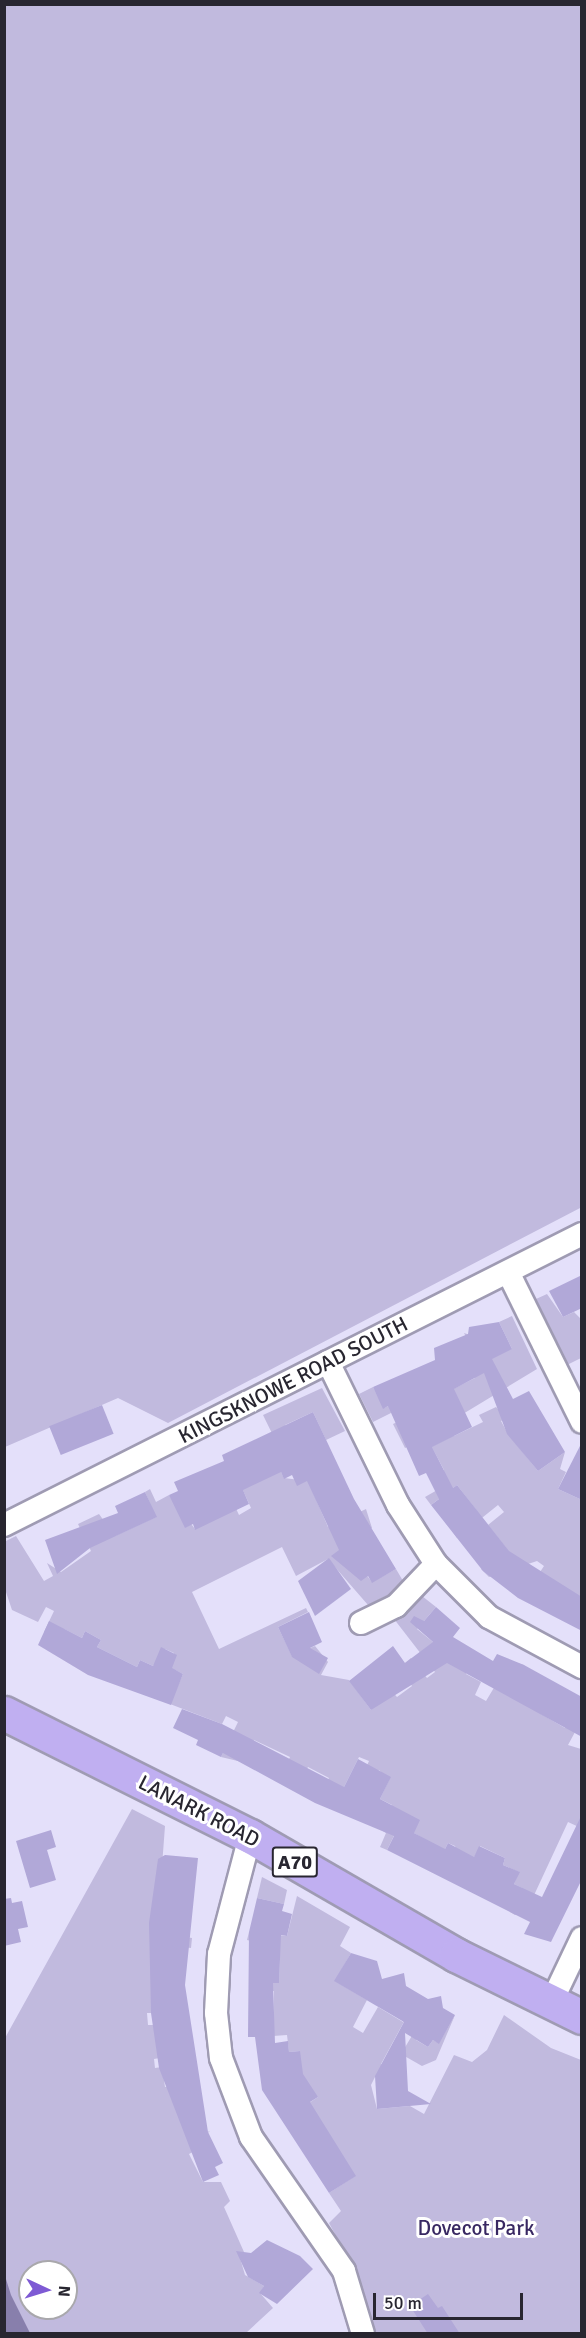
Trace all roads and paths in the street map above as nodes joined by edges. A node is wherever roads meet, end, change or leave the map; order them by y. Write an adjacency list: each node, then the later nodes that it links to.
1 (582, 1234): 2 (street, KINGSKNOWE ROAD SOUTH)
2 (507, 1272): 3 (street, KINGSKNOWE ROAD SOUTH); 4 (street)
3 (328, 1362): 5 (street, KINGSKNOWE ROAD SOUTH); 6 (street)
4 (582, 1422)
5 (4, 1525)
6 (436, 1564): 7 (street); 8 (street)
7 (361, 1623)
8 (582, 1667)
9 (4, 1713): 10 (main road, LANARK ROAD / A70)
10 (250, 1836): 12 (main road, LANARK ROAD / A70); 14 (street)
11 (582, 1938): 12 (street)
12 (550, 2005): 13 (main road, LANARK ROAD / A70)
13 (582, 2017)
14 (363, 2334)

